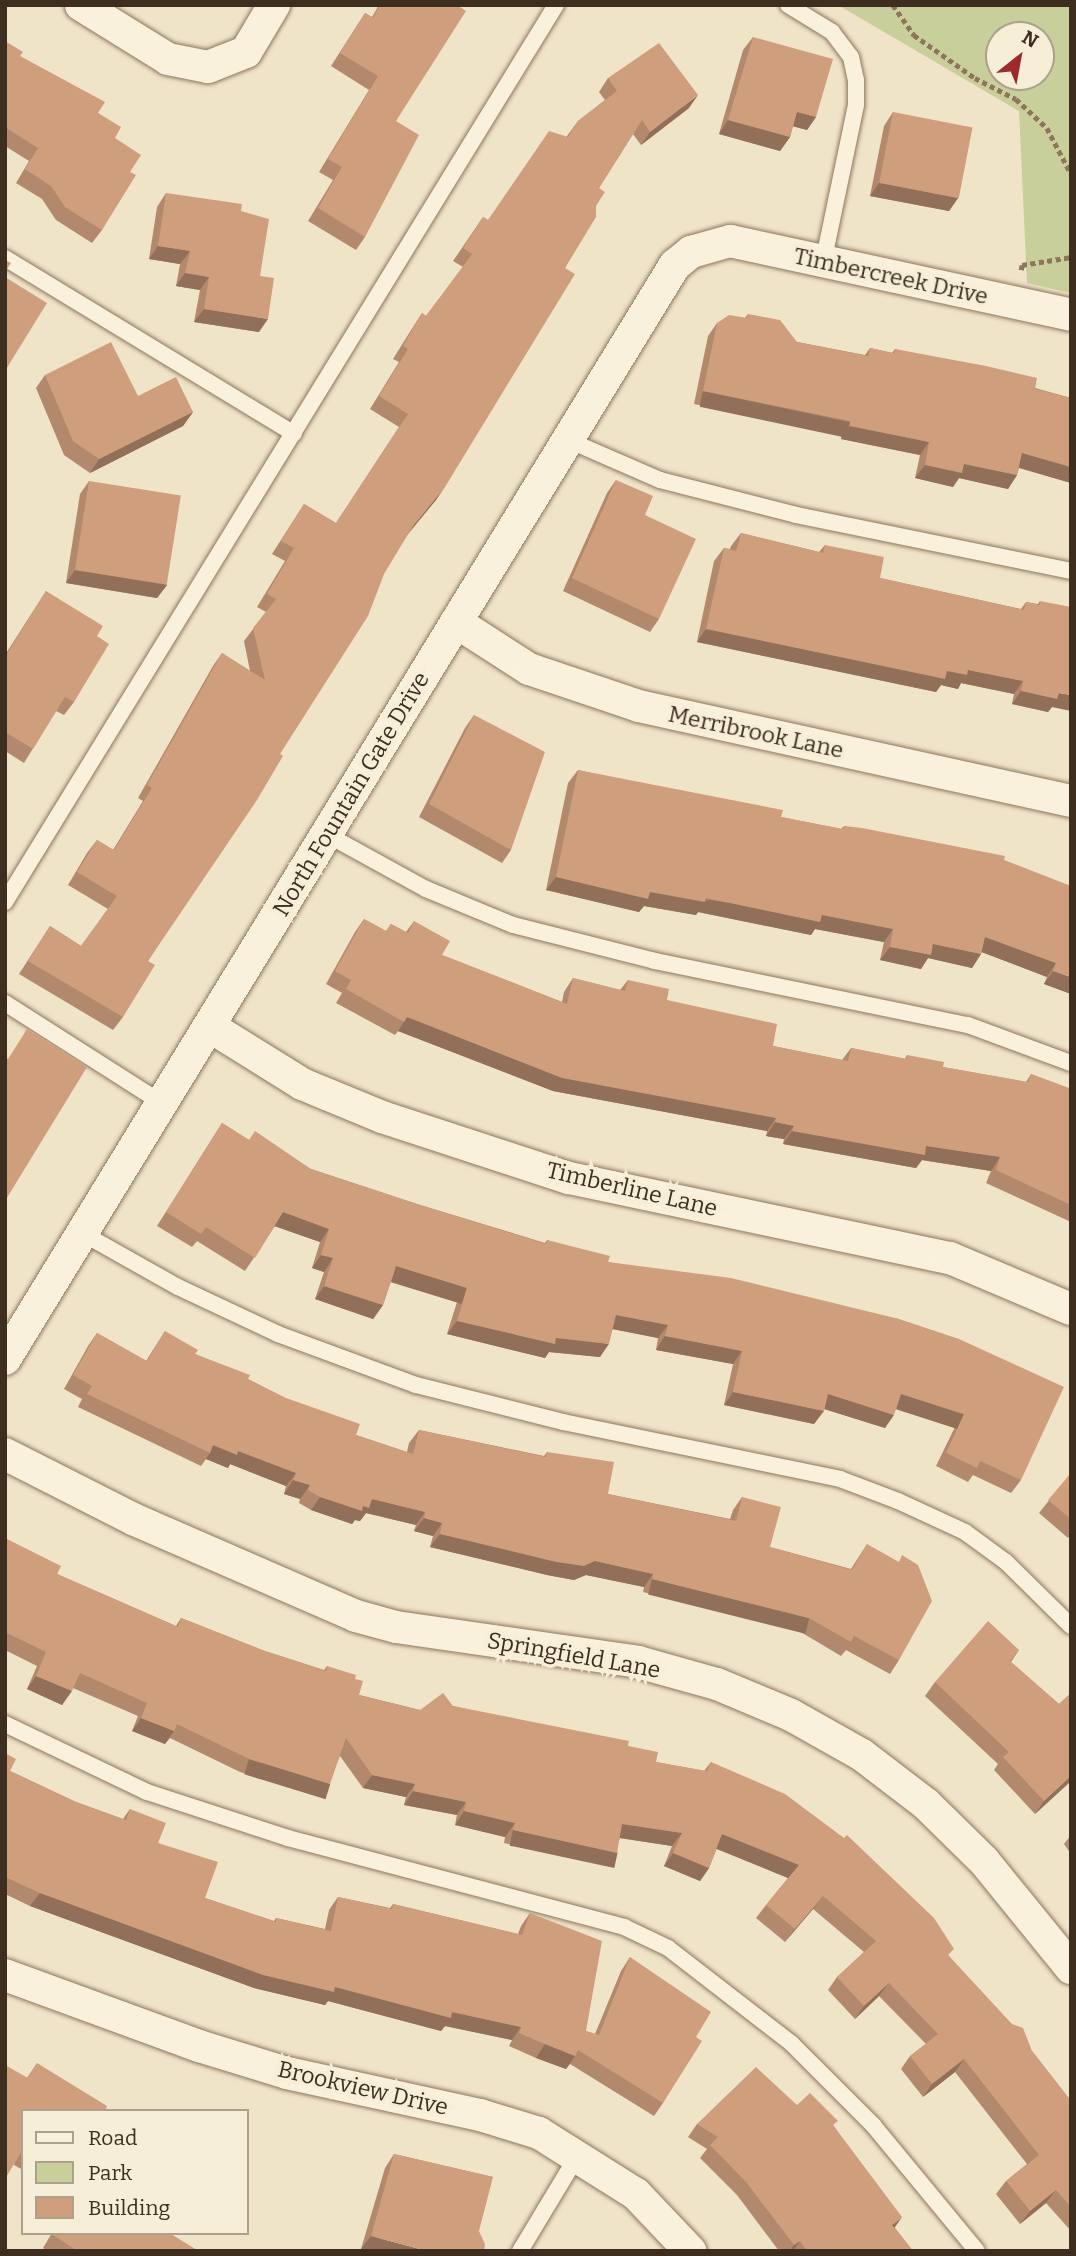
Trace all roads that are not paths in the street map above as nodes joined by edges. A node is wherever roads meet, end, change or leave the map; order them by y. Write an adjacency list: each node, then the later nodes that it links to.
1 (81, 5): 2 (street)
2 (274, 5)
3 (556, 5): 9 (lane)
4 (788, 5): 7 (lane)
5 (710, 244): 7 (street, Timbercreek Drive); 10 (street, North Fountain Gate Drive)
6 (5, 258): 9 (lane)
7 (823, 264): 8 (street, Timbercreek Drive)
8 (1071, 315)
9 (294, 434): 15 (lane)
10 (568, 440): 11 (lane); 12 (street, North Fountain Gate Drive)
11 (1071, 571)
12 (456, 622): 13 (street, Merribrook Lane); 14 (street, North Fountain Gate Drive)
13 (1071, 801)
14 (326, 834): 17 (street, North Fountain Gate Drive); 18 (lane)
15 (5, 902)
16 (5, 1003): 19 (lane)
17 (209, 1026): 19 (street, North Fountain Gate Drive); 21 (street, Timberline Lane)
18 (1071, 1063)
19 (162, 1102): 20 (street, North Fountain Gate Drive)
20 (82, 1233): 22 (street, North Fountain Gate Drive); 24 (lane)
21 (1071, 1309)
22 (5, 1359)
23 (5, 1454): 26 (street, Springfield Lane)
24 (1071, 1626)
25 (5, 1724): 31 (lane)
26 (1071, 1968)
27 (5, 1975): 28 (street, Brookview Drive)
28 (578, 2155): 29 (lane); 30 (street, Brookview Drive)
29 (520, 2251)
30 (691, 2251)
31 (977, 2251)

